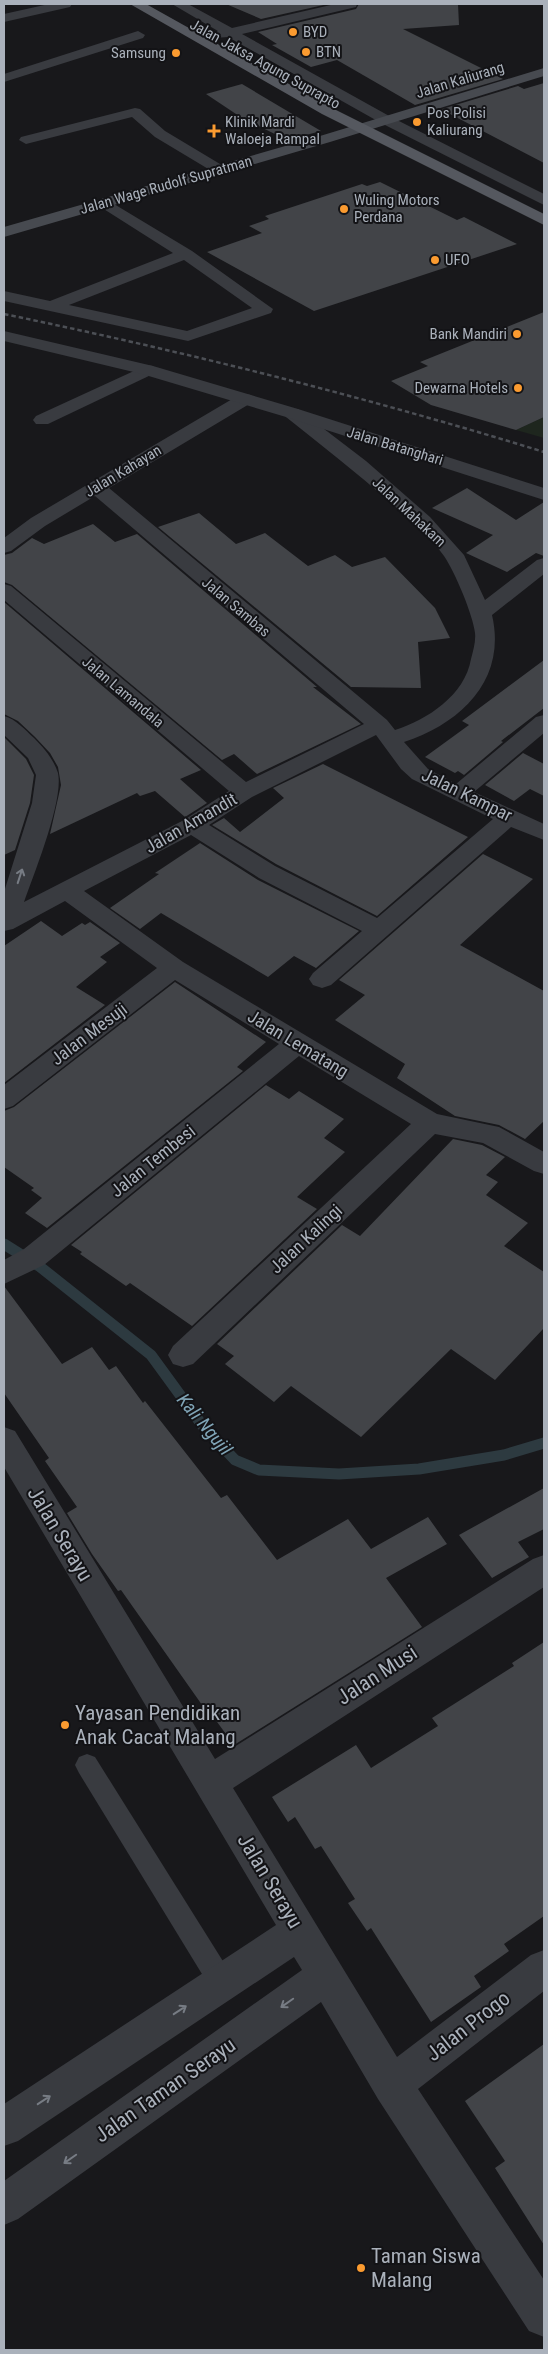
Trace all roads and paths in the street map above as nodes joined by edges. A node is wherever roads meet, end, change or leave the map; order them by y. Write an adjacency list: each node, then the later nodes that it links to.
1 (65, 4): 6 (street)
2 (137, 4): 14 (main road, Jalan Jaksa Agung Suprapto)
3 (158, 4): 9 (main road, Jalan Jaksa Agung Suprapto)
4 (179, 4): 7 (street, Jalan Jaksa Agung Suprapto)
5 (351, 4): 7 (street)
6 (4, 18)
7 (229, 33): 9 (street); 10 (street, Jalan Jaksa Agung Suprapto)
8 (138, 35): 13 (street)
9 (214, 36): 11 (main road, Jalan Jaksa Agung Suprapto)
10 (286, 65): 11 (main road); 14 (street, Jalan Jaksa Agung Suprapto)
11 (270, 69): 14 (main road, Jalan Jaksa Agung Suprapto)
12 (544, 72): 14 (main road, Jalan Kaliurang)
13 (4, 78)
14 (373, 124): 16 (main road, Jalan Wage Rudolf Supratman); 18 (street); 22 (main road)
15 (26, 140): 16 (street)
16 (220, 170): 20 (main road, Jalan Wage Rudolf Supratman)
17 (544, 180): 18 (street)
18 (512, 189): 19 (street); 21 (main road)
19 (544, 200)
20 (104, 204): 23 (main road, Jalan Wage Rudolf Supratman); 24 (street)
21 (544, 210)
22 (544, 220)
23 (4, 232)
24 (186, 254): 26 (street); 26 (street)
25 (4, 296): 26 (street)
26 (52, 306)
27 (4, 336): 28 (street)
28 (147, 370): 29 (street); 31 (street)
29 (245, 399): 30 (street, Jalan Batanghari); 32 (street, Jalan Kahayan)
30 (292, 413): 33 (street, Jalan Batanghari); 37 (street, Jalan Mahakam)
31 (42, 420)
32 (96, 487): 34 (street, Jalan Kahayan); 40 (street, Jalan Sambas)
33 (544, 494)
34 (4, 547)
35 (544, 564): 37 (street)
36 (4, 590): 41 (street, Jalan Lamandala)
37 (481, 613): 40 (street, Jalan Mahakam)
38 (544, 722): 42 (street)
39 (4, 723): 47 (street, one-way to 39)
40 (385, 732): 41 (street, Jalan Amandit); 42 (street, Jalan Kampar)
41 (244, 792): 44 (street, Jalan Amandit)
42 (458, 794): 43 (street, Jalan Kampar)
43 (510, 816): 45 (street, Jalan Kampar); 48 (street)
44 (192, 825): 46 (street, Jalan Amandit); 48 (street)
45 (544, 833)
46 (67, 891): 47 (street, Jalan Amandit); 49 (street, Jalan Lematang)
47 (5, 923)
48 (378, 929): 50 (street)
49 (174, 968): 51 (street, Jalan Lematang); 52 (street, Jalan Mesuji)
50 (322, 980)
51 (297, 1043): 53 (street, Jalan Lematang); 55 (street, Jalan Tembesi)
52 (4, 1099)
53 (430, 1123): 54 (street, Jalan Lematang); 56 (street, Jalan Kalingi)
54 (544, 1164)
55 (16, 1266)
56 (183, 1355)
57 (4, 1440): 60 (street, Jalan Serayu)
58 (544, 1569): 60 (street, Jalan Musi)
59 (87, 1765): 64 (lane)
60 (211, 1782): 61 (street, Jalan Serayu)
61 (300, 1931): 63 (street, Jalan Serayu); 64 (street)
62 (544, 1968): 65 (street, Jalan Progo)
63 (327, 1975): 65 (street, Jalan Serayu); 67 (street, Jalan Taman Serayu, one-way to 67)
64 (222, 1983): 66 (street, one-way to 64)
65 (392, 2085): 68 (street, Jalan Serayu)
66 (4, 2127)
67 (4, 2205)
68 (544, 2316)

